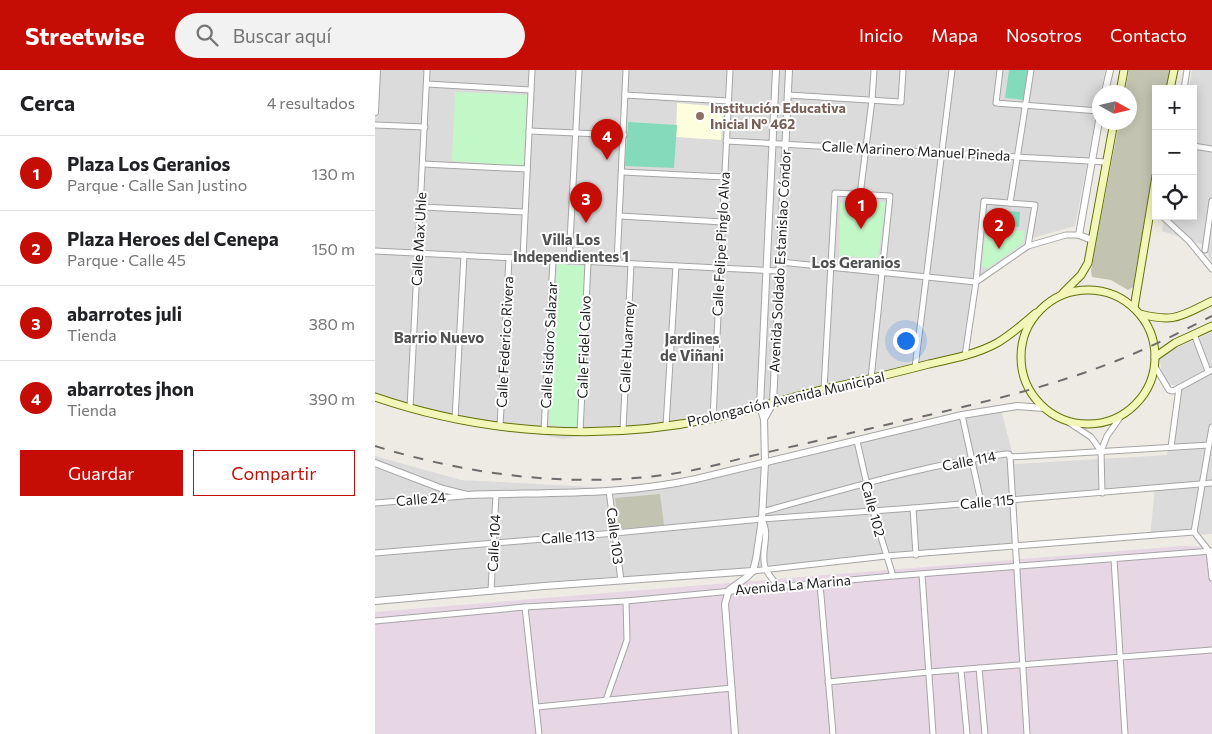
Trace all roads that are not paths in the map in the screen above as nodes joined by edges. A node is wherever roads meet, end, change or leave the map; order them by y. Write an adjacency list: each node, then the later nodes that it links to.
1 (377, 70): 30 (street)
2 (427, 70): 18 (street, Calle Max Uhle)
3 (532, 70): 23 (street)
4 (579, 70): 36 (street)
5 (627, 70): 24 (street)
6 (730, 70): 27 (street, Calle Felipe Pinglo Alva)
7 (776, 70): 39 (street, Avenida Soldado Estanislao Cóndor)
8 (789, 70): 25 (street, Avenida Soldado Estanislao Cóndor)
9 (874, 70): 26 (street)
10 (903, 70): 26 (street)
11 (952, 70): 44 (street)
12 (1001, 70): 28 (street)
13 (1031, 70): 28 (street)
14 (1110, 70): 19 (street)
15 (1124, 70): 20 (main road)
16 (1173, 70): 21 (main road)
17 (1187, 70): 22 (street)
18 (427, 84): 23 (street); 32 (street, Calle Max Uhle)
19 (1107, 85)
20 (1121, 85)
21 (1171, 85)
22 (1184, 85)
23 (531, 90): 35 (street)
24 (625, 95): 27 (street); 37 (street)
25 (788, 95): 26 (street); 40 (street, Avenida Soldado Estanislao Cóndor)
26 (872, 100): 42 (street)
27 (728, 101): 38 (street, Calle Felipe Pinglo Alva)
28 (1025, 105): 29 (street); 45 (street)
29 (1092, 110)
30 (375, 112)
31 (375, 125): 32 (street)
32 (425, 127): 48 (street, Calle Max Uhle)
33 (1097, 130): 46 (street)
34 (1113, 130): 47 (main road)
35 (529, 131): 36 (street); 49 (street)
36 (575, 133): 37 (street); 73 (street)
37 (623, 135): 50 (street)
38 (726, 141): 39 (street, Calle Marinero Manuel Pineda); 51 (street, Calle Felipe Pinglo Alva)
39 (773, 144): 40 (street, Calle Marinero Manuel Pineda); 82 (street, Avenida Soldado Estanislao Cóndor)
40 (785, 144): 42 (street, Calle Marinero Manuel Pineda); 75 (street, Avenida Soldado Estanislao Cóndor)
41 (1197, 147): 43 (street)
42 (865, 148): 44 (street, Calle Marinero Manuel Pineda); 52 (street)
43 (1212, 149)
44 (941, 153): 45 (street, Calle Marinero Manuel Pineda); 85 (street)
45 (1018, 157): 46 (street, Calle Marinero Manuel Pineda); 54 (street)
46 (1092, 160): 47 (street, Calle Marinero Manuel Pineda); 62 (street)
47 (1107, 162): 63 (main road)
48 (423, 164): 49 (street); 56 (street, Calle Max Uhle)
49 (527, 169): 57 (street)
50 (622, 172): 51 (street); 58 (street)
51 (725, 178): 61 (street, Calle Felipe Pinglo Alva)
52 (860, 195): 79 (street); 84 (street)
53 (1152, 199): 59 (main road)
54 (1010, 203): 64 (street); 86 (street)
55 (1212, 203): 67 (street)
56 (421, 207): 57 (street); 68 (street, Calle Max Uhle)
57 (525, 212): 71 (street)
58 (620, 216): 61 (street); 76 (street)
59 (1149, 216): 89 (main road)
60 (1167, 220): 67 (street)
61 (723, 222): 80 (street, Calle Felipe Pinglo Alva)
62 (1079, 235): 63 (street); 64 (street)
63 (1092, 240): 87 (main road)
64 (1027, 246): 86 (street)
65 (1212, 247): 67 (street)
66 (375, 251): 68 (street)
67 (1203, 252): 81 (street)
68 (418, 253): 69 (street); 103 (street, Calle Max Uhle)
69 (464, 255): 70 (street); 108 (street)
70 (509, 258): 71 (street); 111 (street, Calle Federico Rivera)
71 (523, 258): 72 (street)
72 (553, 260): 73 (street); 115 (street, Calle Isidoro Salazar)
73 (569, 261): 74 (street)
74 (588, 262): 76 (street); 116 (street, Calle Fidel Calvo)
75 (780, 262): 79 (street); 83 (street, Avenida Soldado Estanislao Cóndor)
76 (617, 263): 77 (street)
77 (631, 264): 78 (street); 114 (street, Calle Huarmey)
78 (676, 266): 80 (street); 112 (street)
79 (831, 267): 84 (street); 99 (street)
80 (720, 268): 82 (street); 107 (street, Calle Felipe Pinglo Alva)
81 (1212, 270)
82 (766, 271): 83 (street); 102 (street, Avenida Soldado Estanislao Cóndor)
83 (779, 271): 101 (street, Avenida Soldado Estanislao Cóndor)
84 (882, 272): 85 (street); 97 (street)
85 (926, 276): 86 (street); 95 (street)
86 (976, 282): 93 (street)
87 (1061, 294): 89 (main road, Prolongación Avenida Municipal); 90 (main road, Prolongación Avenida Municipal)
88 (1212, 301): 89 (main road, Prolongación Avenida Municipal)
89 (1137, 311): 94 (main road, Prolongación Avenida Municipal)
90 (1036, 313): 93 (main road, Prolongación Avenida Municipal); 104 (main road, Prolongación Avenida Municipal)
91 (1212, 326): 92 (main road)
92 (1194, 334): 94 (main road); 96 (street)
93 (965, 356): 95 (main road, Prolongación Avenida Municipal)
94 (1155, 361): 98 (street); 106 (main road, Prolongación Avenida Municipal)
95 (915, 368): 97 (main road, Prolongación Avenida Municipal)
96 (1210, 371): 98 (street)
97 (871, 379): 99 (main road, Prolongación Avenida Municipal)
98 (1179, 388): 119 (street)
99 (824, 389): 101 (main road, Prolongación Avenida Municipal)
100 (375, 397): 103 (main road, Prolongación Avenida Municipal)
101 (773, 403): 102 (main road, Prolongación Avenida Municipal); 109 (street, Avenida Soldado Estanislao Cóndor)
102 (760, 407): 107 (main road, Prolongación Avenida Municipal); 109 (street, Avenida Soldado Estanislao Cóndor)
103 (411, 408): 108 (main road, Prolongación Avenida Municipal)
104 (1044, 408): 105 (street, Prolongación Avenida Municipal); 110 (main road, Prolongación Avenida Municipal)
105 (962, 416): 117 (street, Prolongación Avenida Municipal); 122 (street)
106 (1121, 416): 110 (main road, Prolongación Avenida Municipal); 120 (street)
107 (713, 418): 112 (main road, Prolongación Avenida Municipal)
108 (455, 419): 111 (main road, Prolongación Avenida Municipal)
109 (764, 419): 123 (street, Avenida Soldado Estanislao Cóndor)
110 (1068, 422): 120 (street)
111 (500, 426): 115 (main road, Prolongación Avenida Municipal)
112 (666, 426): 114 (main road, Prolongación Avenida Municipal)
113 (1212, 427): 118 (street)
114 (623, 430): 116 (main road, Prolongación Avenida Municipal)
115 (544, 431): 116 (main road, Prolongación Avenida Municipal)
116 (580, 432)
117 (857, 441): 123 (street, Prolongación Avenida Municipal); 125 (street, Calle 102)
118 (1209, 445): 119 (street, Calle 114); 127 (street)
119 (1171, 447): 120 (street, Calle 114)
120 (1101, 451): 121 (street, Calle 114); 129 (street)
121 (1010, 457): 122 (street, Calle 114); 132 (street)
122 (972, 458): 125 (street, Calle 114); 133 (street)
123 (765, 462): 128 (street, Prolongación Avenida Municipal); 137 (street, Avenida Soldado Estanislao Cóndor)
124 (375, 463): 131 (street, Prolongación Avenida Municipal)
125 (866, 483): 136 (street, Calle 102); 137 (street, Calle 114)
126 (1212, 483): 127 (street, Calle 115)
127 (1203, 484): 129 (street, Calle 115); 138 (street)
128 (609, 491): 130 (street, Prolongación Avenida Municipal); 139 (street, Calle 103)
129 (1103, 492): 132 (street, Calle 115)
130 (496, 494): 131 (street, Prolongación Avenida Municipal); 140 (street, Calle 104)
131 (467, 495): 134 (street, Calle 24)
132 (1012, 499): 133 (street, Calle 115); 141 (street)
133 (981, 502): 135 (street, Calle 115)
134 (375, 503)
135 (913, 508): 136 (street, Calle 115); 144 (street)
136 (873, 511): 137 (street, Calle 115); 145 (street, Calle 102)
137 (762, 516): 139 (street, Calle 113); 148 (street); 149 (street, Avenida Soldado Estanislao Cóndor)
138 (1194, 532): 141 (street, Avenida La Marina); 142 (street)
139 (615, 534): 140 (street, Calle 113); 153 (street, Calle 103)
140 (493, 543): 143 (street, Calle 113); 157 (street, Calle 104)
141 (1015, 546): 144 (street, Avenida La Marina); 147 (street)
142 (1211, 551): 146 (street, Avenida La Marina); 152 (street)
143 (375, 553)
144 (916, 555): 145 (street, Avenida La Marina)
145 (886, 556): 148 (street, Avenida La Marina); 151 (street, Calle 102)
146 (1114, 559): 147 (street, Avenida La Marina); 163 (street)
147 (1016, 566): 150 (street, Avenida La Marina); 164 (street)
148 (765, 569): 149 (street, Avenida La Marina); 155 (street)
149 (753, 571): 153 (street, Avenida La Marina); 156 (street)
150 (922, 574): 151 (street, Avenida La Marina); 167 (street)
151 (893, 576): 154 (street, Avenida La Marina)
152 (1212, 578)
153 (621, 580): 157 (street, Avenida La Marina)
154 (820, 584): 155 (street, Avenida La Marina); 168 (street)
155 (779, 587): 156 (street, Avenida La Marina)
156 (729, 590): 159 (street, Avenida La Marina); 169 (street)
157 (491, 591): 158 (street, Avenida La Marina)
158 (375, 601)
159 (626, 601): 160 (street, Avenida La Marina); 170 (street)
160 (525, 607): 161 (street, Avenida La Marina); 171 (street)
161 (375, 621)
162 (1212, 650): 163 (street)
163 (1120, 657): 164 (street); 179 (street)
164 (1023, 664): 165 (street); 178 (street)
165 (979, 668): 166 (street); 177 (street)
166 (961, 670): 167 (street); 176 (street)
167 (929, 672): 168 (street); 175 (street)
168 (828, 682): 174 (street)
169 (732, 688): 170 (street); 173 (street)
170 (606, 700): 171 (street)
171 (537, 707): 172 (street)
172 (539, 734)
173 (735, 734)
174 (833, 734)
175 (933, 734)
176 (967, 734)
177 (985, 734)
178 (1027, 734)
179 (1125, 734)

